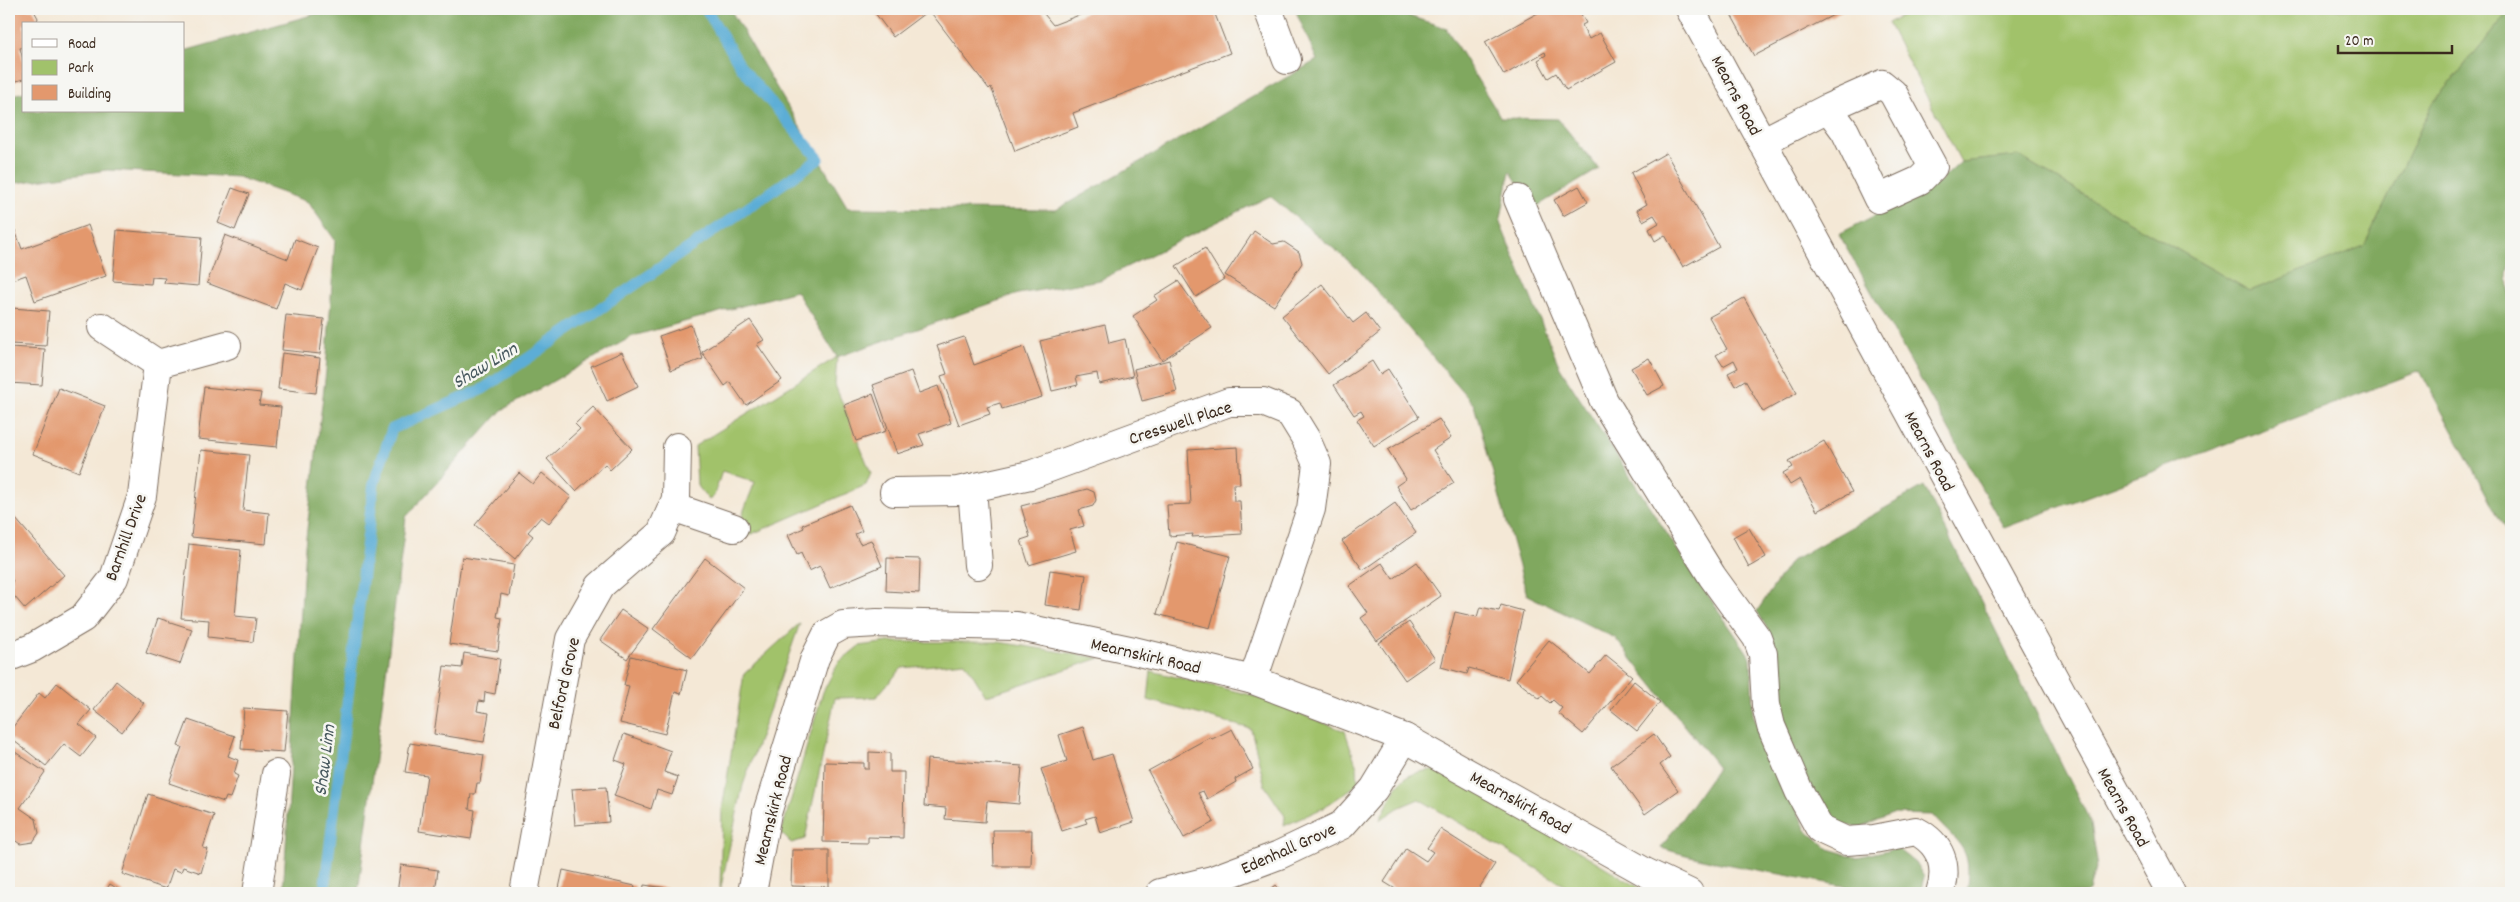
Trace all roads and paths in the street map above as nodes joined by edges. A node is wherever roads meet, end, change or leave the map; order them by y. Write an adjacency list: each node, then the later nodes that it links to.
1 (1268, 9): 3 (street)
2 (1690, 9): 5 (street, Mearns Road)
3 (1287, 60)
4 (1828, 108): 5 (street)
5 (1762, 142): 26 (street, Mearns Road)
6 (1518, 199): 25 (street)
7 (102, 327): 9 (street)
8 (227, 345): 9 (street)
9 (158, 364): 16 (street, Barnhill Drive)
10 (677, 447): 13 (street, Belford Grove)
11 (972, 488): 12 (street, Cresswell Place); 15 (street); 17 (street, Cresswell Place)
12 (894, 492)
13 (673, 507): 14 (street); 21 (street, Belford Grove)
14 (734, 528)
15 (978, 565)
16 (9, 657)
17 (1253, 680): 18 (street, Mearnskirk Road); 22 (street, Mearnskirk Road)
18 (1405, 738): 23 (street, Edenhall Grove); 24 (street, Mearnskirk Road)
19 (276, 774): 20 (street)
20 (257, 893)
21 (524, 893)
22 (752, 893)
23 (1160, 893)
24 (1689, 893)
25 (1940, 893)
26 (2171, 893)

